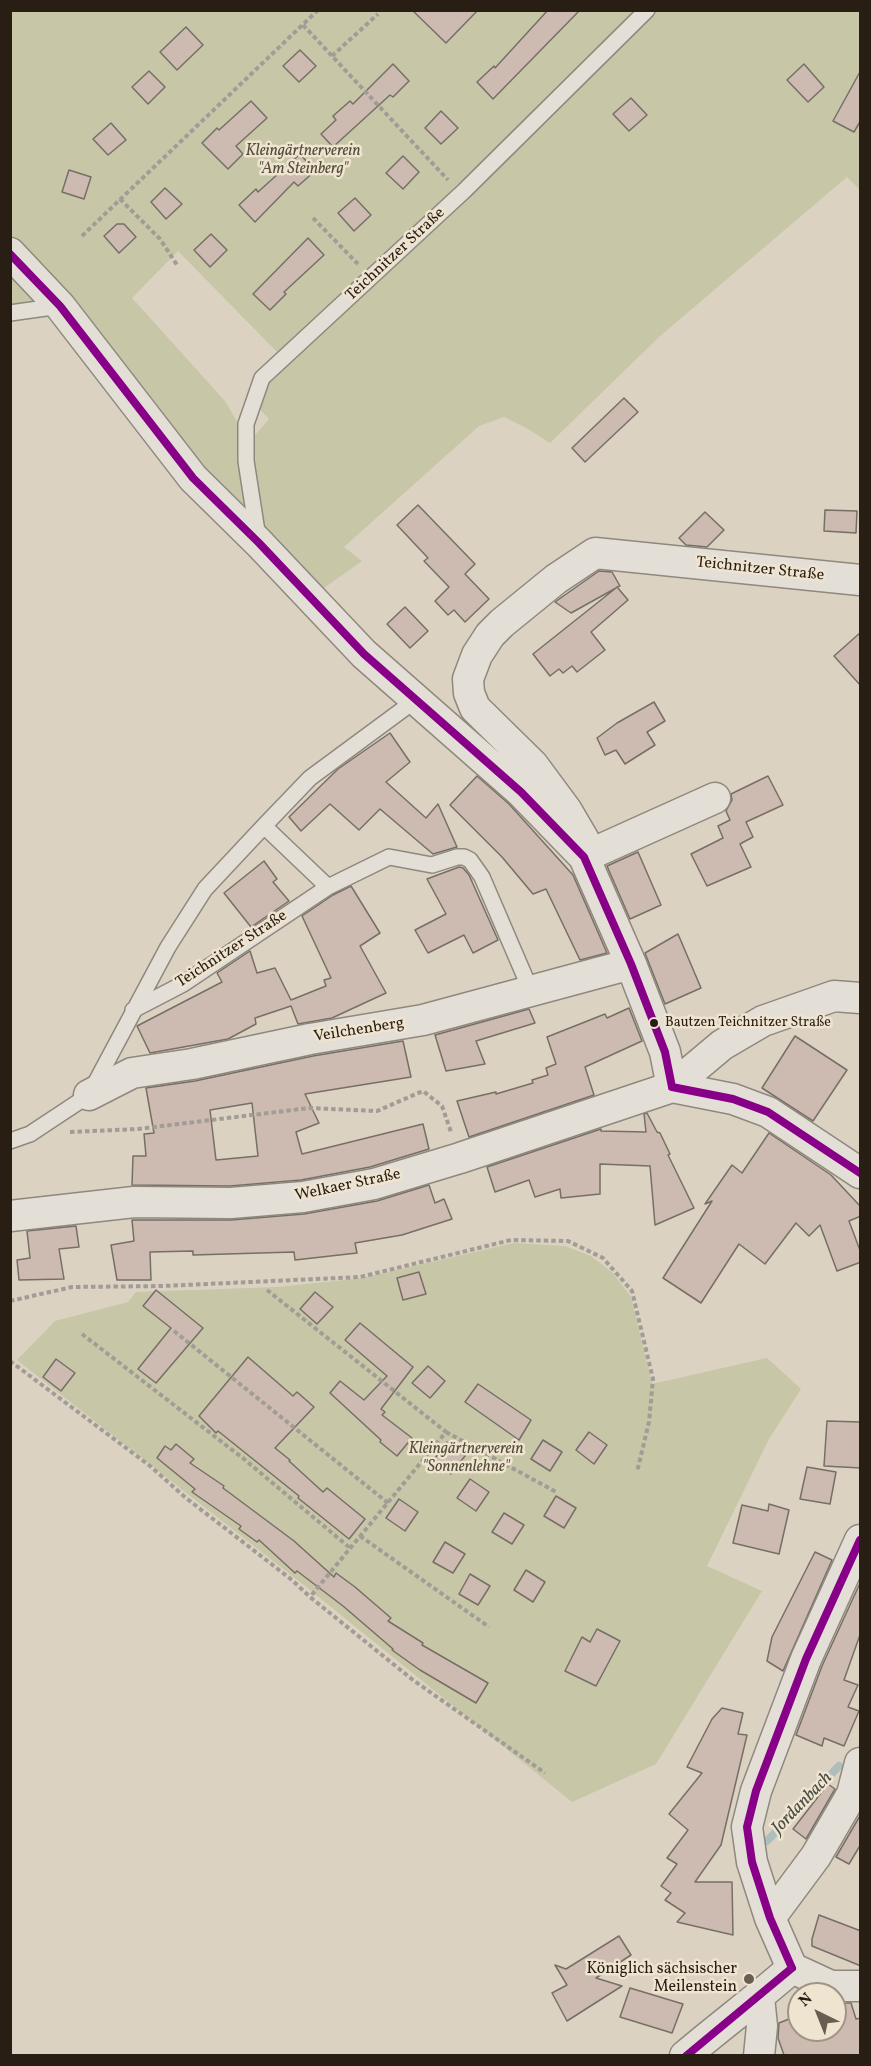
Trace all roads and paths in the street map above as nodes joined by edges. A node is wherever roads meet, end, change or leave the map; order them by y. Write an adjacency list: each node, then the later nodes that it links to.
1 (318, 10): 4 (path)
2 (647, 10): 6 (lane, Teichnitzer Straße)
3 (378, 14): 5 (path)
4 (303, 25): 5 (path); 7 (path)
5 (332, 56): 6 (path)
6 (461, 194): 12 (lane, Teichnitzer Straße)
7 (120, 200): 9 (path); 11 (path)
8 (313, 218): 12 (path)
9 (82, 236)
10 (10, 253): 13 (street, Teichnitzer Straße)
11 (177, 265)
12 (371, 277): 15 (lane, Teichnitzer Straße)
13 (60, 306): 14 (lane); 15 (street, Teichnitzer Straße)
14 (10, 313)
15 (259, 543): 17 (street, Teichnitzer Straße)
16 (861, 580): 20 (street, Teichnitzer Straße)
17 (417, 699): 19 (lane, Teichnitzer Straße); 20 (street, Teichnitzer Straße)
18 (716, 798): 20 (street)
19 (264, 825): 21 (lane); 25 (lane, Teichnitzer Straße)
20 (584, 857): 22 (street, Teichnitzer Straße)
21 (328, 886): 23 (lane, Teichnitzer Straße); 25 (lane, Teichnitzer Straße)
22 (631, 964): 23 (street, Veilchenberg); 26 (street, Teichnitzer Straße)
23 (531, 991): 27 (street, Veilchenberg)
24 (861, 998): 26 (street)
25 (133, 1010): 27 (lane, Teichnitzer Straße)
26 (672, 1087): 30 (street, Welkaer Straße); 31 (street)
27 (89, 1095): 28 (lane, Teichnitzer Straße)
28 (30, 1134): 29 (lane, Teichnitzer Straße); 30 (path)
29 (10, 1141)
30 (460, 1158): 32 (street, Welkaer Straße)
31 (861, 1173)
32 (10, 1216)
33 (267, 1290): 38 (path)
34 (10, 1301): 39 (path)
35 (174, 1330): 41 (path)
36 (82, 1334): 44 (path)
37 (10, 1361): 45 (path)
38 (446, 1432): 40 (path); 41 (path)
39 (637, 1473)
40 (558, 1493)
41 (388, 1503): 42 (path)
42 (360, 1536): 44 (path); 46 (path)
43 (861, 1540): 49 (street)
44 (350, 1548): 45 (path)
45 (310, 1597): 48 (path)
46 (489, 1627)
47 (861, 1763): 49 (street)
48 (544, 1773)
49 (770, 1918): 50 (street)
50 (792, 1968): 51 (street); 52 (street)
51 (861, 1986)
52 (759, 1997): 53 (street); 54 (street)
53 (685, 2055)
54 (759, 2055)

